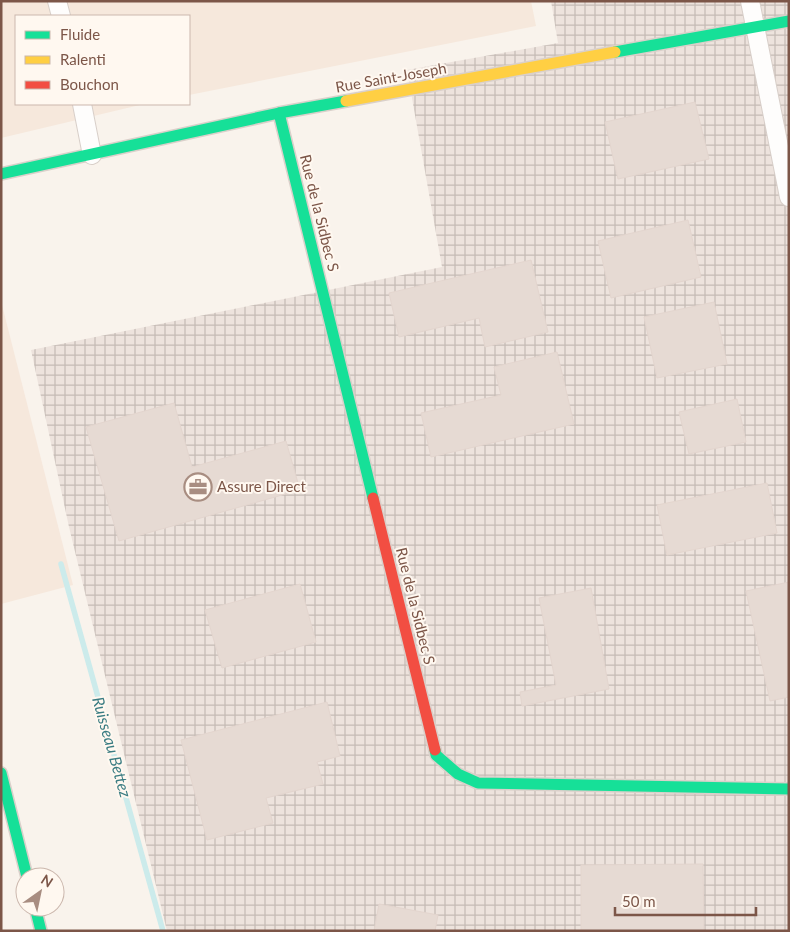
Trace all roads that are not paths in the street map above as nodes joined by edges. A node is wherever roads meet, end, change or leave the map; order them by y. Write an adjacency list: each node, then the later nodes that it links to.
1 (58, 1): 3 (street)
2 (750, 1): 5 (street)
3 (61, 15)
4 (789, 21): 5 (street, Rue Saint-Joseph)
5 (754, 28): 7 (street, Rue Saint-Joseph); 10 (street)
6 (82, 105): 8 (street)
7 (279, 113): 8 (street, Rue Saint-Joseph); 12 (street, Rue de la Sidbec S)
8 (92, 155): 9 (street, Rue Saint-Joseph)
9 (1, 174)
10 (789, 197)
11 (1, 773): 13 (street)
12 (789, 789)
13 (24, 867)
14 (38, 917): 15 (street)
15 (41, 931)

